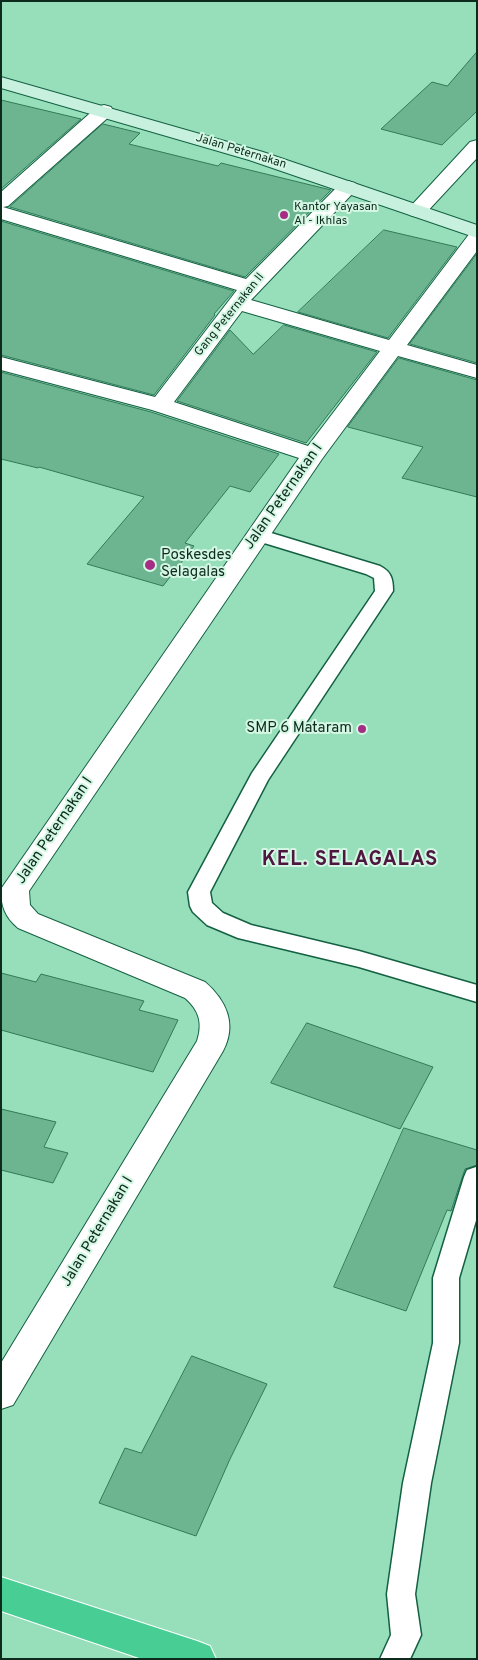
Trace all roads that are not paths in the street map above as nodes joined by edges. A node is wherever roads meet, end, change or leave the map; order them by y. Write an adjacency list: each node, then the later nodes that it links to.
1 (1, 82): 2 (street, Jalan Peternakan)
2 (104, 111): 4 (street, Jalan Peternakan); 5 (street)
3 (477, 146): 6 (street)
4 (348, 188): 6 (street, Jalan Peternakan); 10 (street, Gang Peternakan II)
5 (1, 202)
6 (417, 211): 8 (street, Jalan Peternakan)
7 (1, 213): 10 (street)
8 (477, 232)
9 (477, 237): 12 (street, Jalan Peternakan I)
10 (250, 287): 11 (street, Gang Peternakan II)
11 (237, 303): 12 (street); 15 (street, Gang Peternakan II)
12 (392, 348): 14 (street); 16 (street, Jalan Peternakan I)
13 (1, 363): 15 (street)
14 (477, 372)
15 (160, 405): 16 (street)
16 (313, 455): 17 (street, Jalan Peternakan I)
17 (258, 535): 18 (lane); 20 (street, Jalan Peternakan I)
18 (477, 994)
19 (476, 1177): 23 (lane)
20 (1, 1394)
21 (1, 1594): 22 (highway)
22 (197, 1659)
23 (395, 1659)

